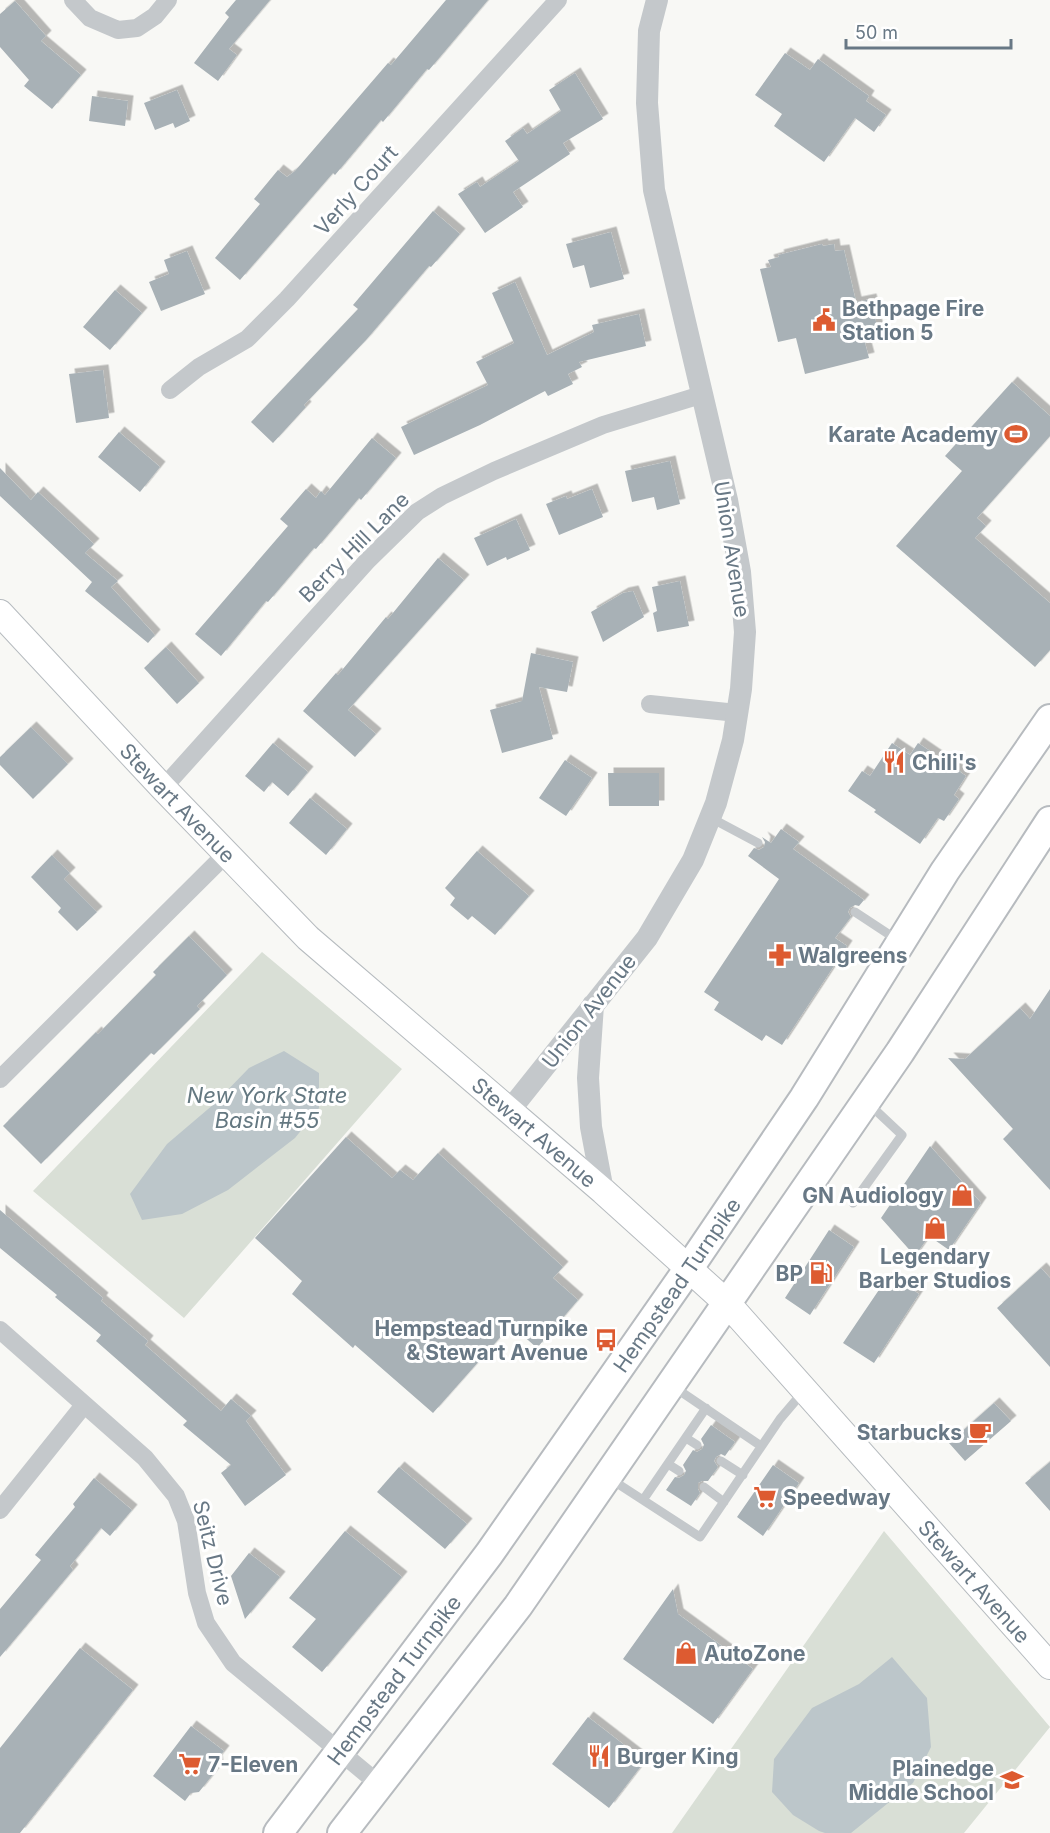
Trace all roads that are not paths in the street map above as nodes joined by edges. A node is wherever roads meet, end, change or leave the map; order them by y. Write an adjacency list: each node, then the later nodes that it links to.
1 (73, 0): 2 (street)
2 (168, 0)
3 (558, 0): 5 (street, Verly Court)
4 (657, 0): 6 (street, Union Avenue)
5 (170, 390)
6 (702, 395): 9 (street, Union Avenue); 11 (street, Berry Hill Lane)
7 (0, 613): 11 (main road, Stewart Avenue)
8 (650, 704): 9 (street)
9 (737, 713): 12 (street, Union Avenue)
10 (1050, 719): 17 (main road, Hempstead Turnpike)
11 (163, 788): 15 (main road, Stewart Avenue)
12 (711, 818): 14 (lane); 18 (street, Union Avenue)
13 (1050, 821): 20 (main road)
14 (758, 843)
15 (226, 854): 19 (street); 21 (main road, Stewart Avenue)
16 (855, 912): 17 (lane)
17 (901, 942): 24 (main road, Hempstead Turnpike)
18 (594, 1005): 21 (street, Union Avenue); 22 (street)
19 (0, 1079)
20 (866, 1101): 23 (lane); 25 (main road)
21 (510, 1110): 22 (main road, Stewart Avenue)
22 (603, 1191): 24 (main road, Stewart Avenue)
23 (853, 1203)
24 (689, 1268): 25 (main road, Stewart Avenue); 44 (main road, Hempstead Turnpike)
25 (728, 1304): 27 (main road); 28 (main road, Stewart Avenue)
26 (0, 1330): 29 (street, Seitz Drive)
27 (671, 1385): 30 (lane); 38 (main road)
28 (804, 1390): 33 (lane); 43 (main road, Stewart Avenue)
29 (84, 1405): 42 (street); 44 (street, Seitz Drive)
30 (706, 1408): 31 (lane); 33 (lane)
31 (686, 1438): 32 (lane); 35 (lane)
32 (697, 1445)
33 (761, 1446): 37 (lane)
34 (721, 1461): 37 (lane)
35 (668, 1464): 36 (lane); 40 (lane)
36 (679, 1471)
37 (743, 1475): 41 (lane)
38 (607, 1478): 40 (lane); 45 (main road)
39 (704, 1487): 41 (lane)
40 (644, 1500): 41 (lane)
41 (724, 1502)
42 (0, 1510)
43 (1050, 1666)
44 (339, 1752): 45 (street, Seitz Drive); 46 (main road, Hempstead Turnpike)
45 (380, 1785): 47 (main road)
46 (278, 1833)
47 (342, 1833)

